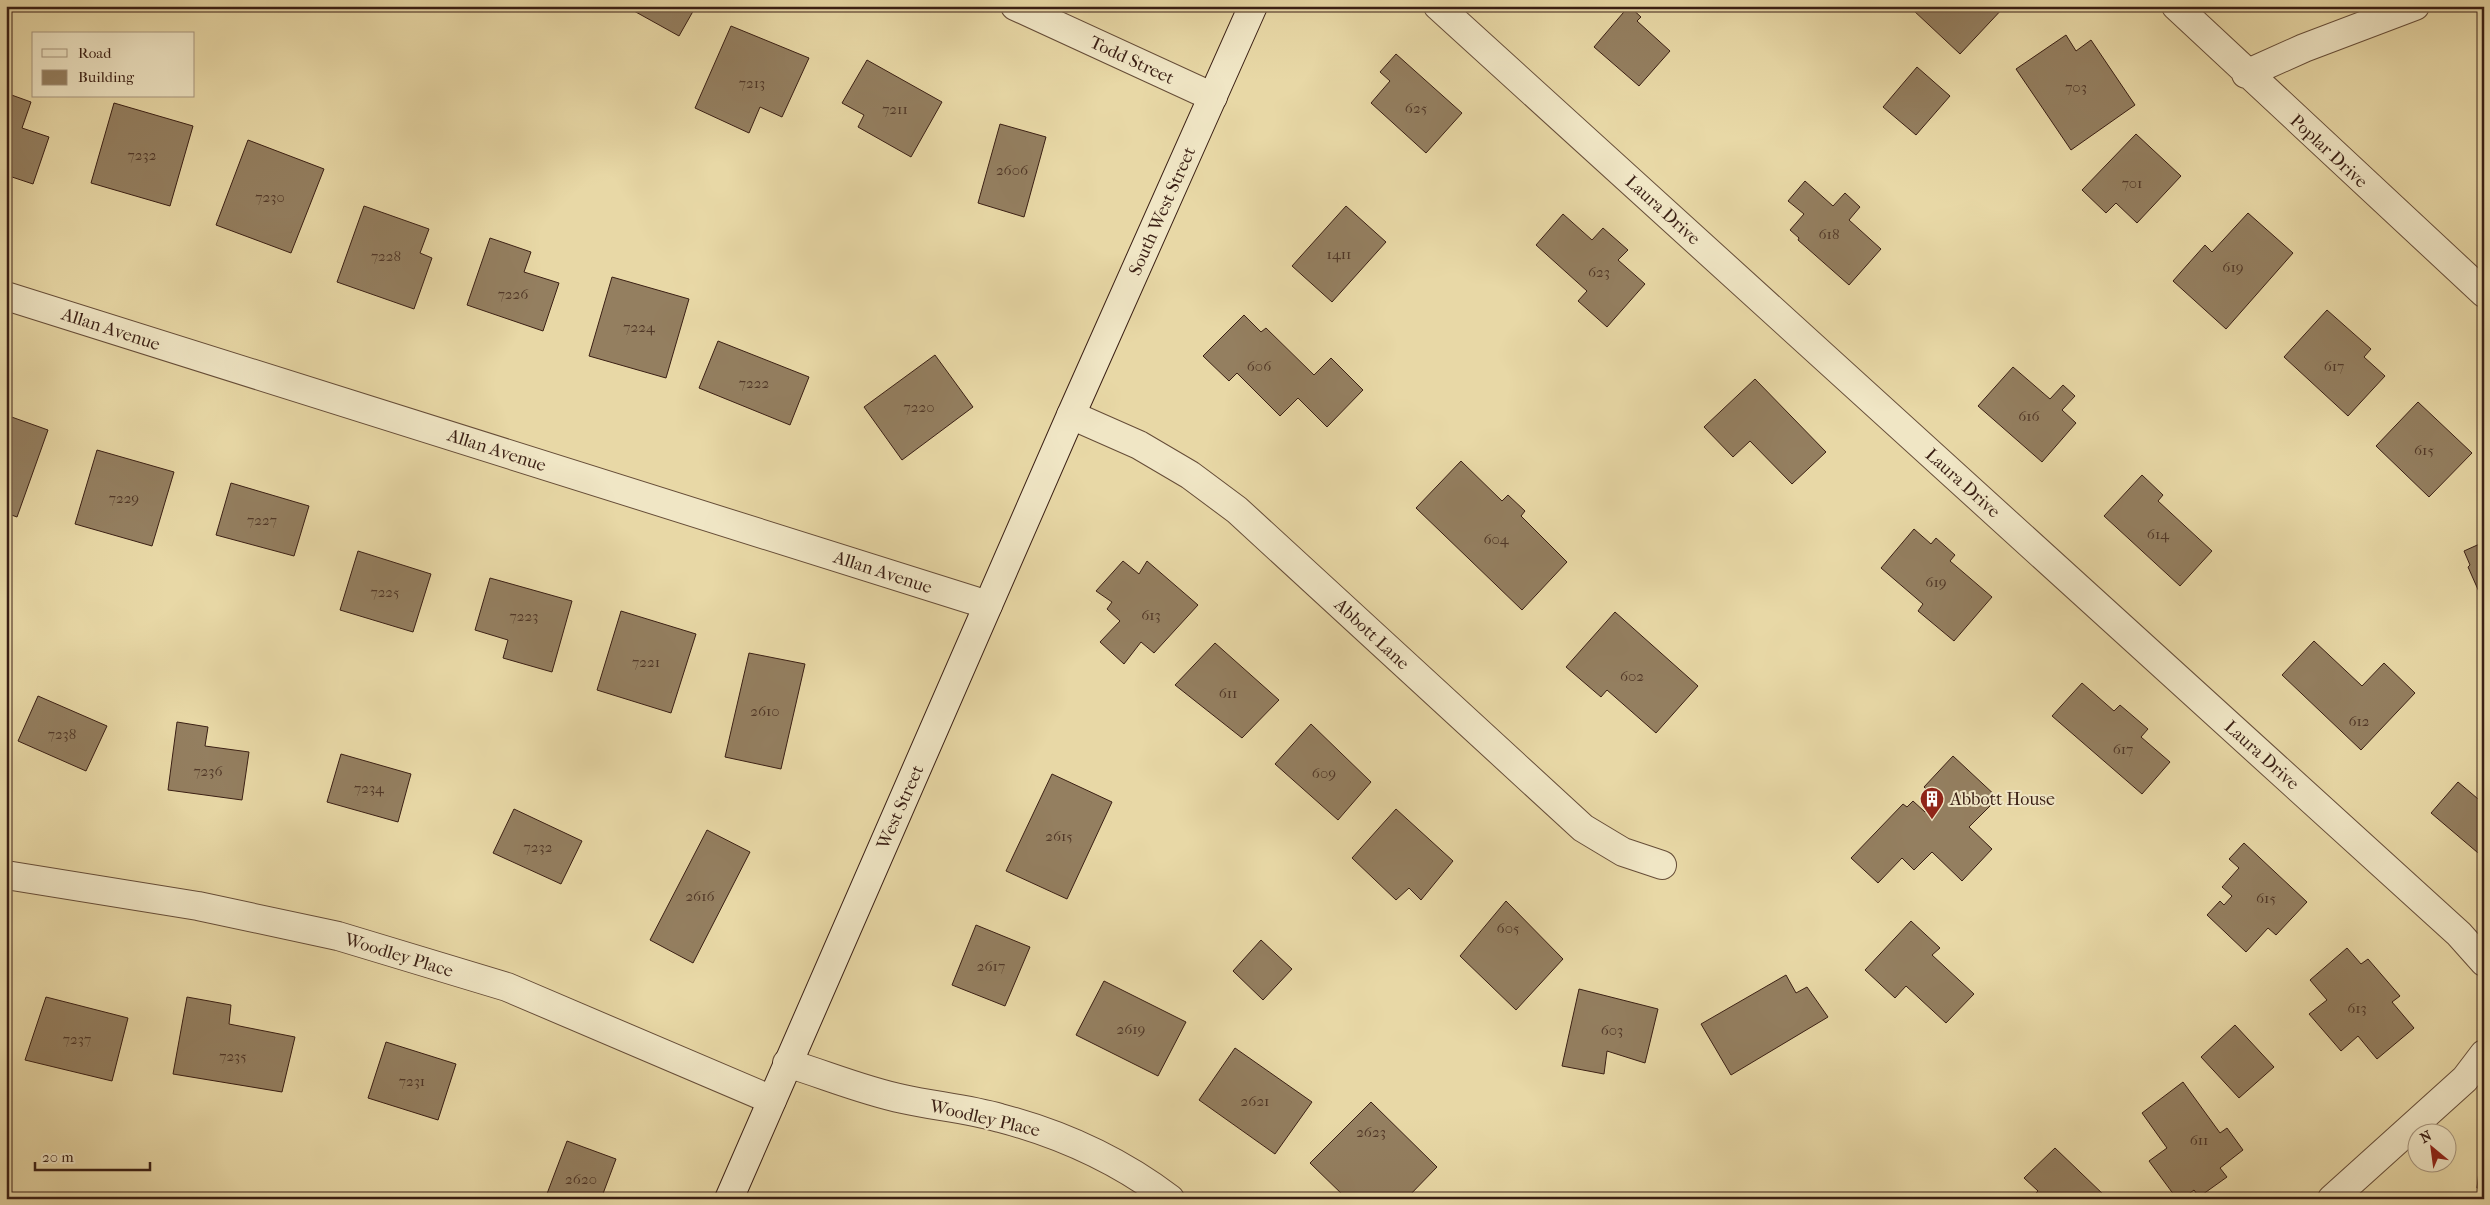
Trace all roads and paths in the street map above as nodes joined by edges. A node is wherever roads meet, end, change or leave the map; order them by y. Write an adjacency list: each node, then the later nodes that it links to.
1 (1015, 6): 7 (street, Todd Street)
2 (1253, 6): 7 (street, South West Street)
3 (1438, 6): 14 (street, Laura Drive)
4 (2176, 6): 6 (street, Poplar Drive)
5 (2415, 6): 6 (street)
6 (2246, 74): 8 (street, Poplar Drive)
7 (1213, 97): 10 (street, South West Street)
8 (2484, 293)
9 (6, 296): 11 (street, Allan Avenue)
10 (1071, 416): 11 (street, West Street); 12 (street, Abbott Lane)
11 (988, 605): 16 (street, West Street)
12 (1662, 865)
13 (6, 876): 17 (street, Woodley Place)
14 (2484, 962)
15 (2484, 1054): 20 (street)
16 (787, 1063): 17 (street, West Street); 19 (street, Woodley Place)
17 (772, 1100): 18 (street, West Street)
18 (729, 1199)
19 (1170, 1199)
20 (2332, 1199)

